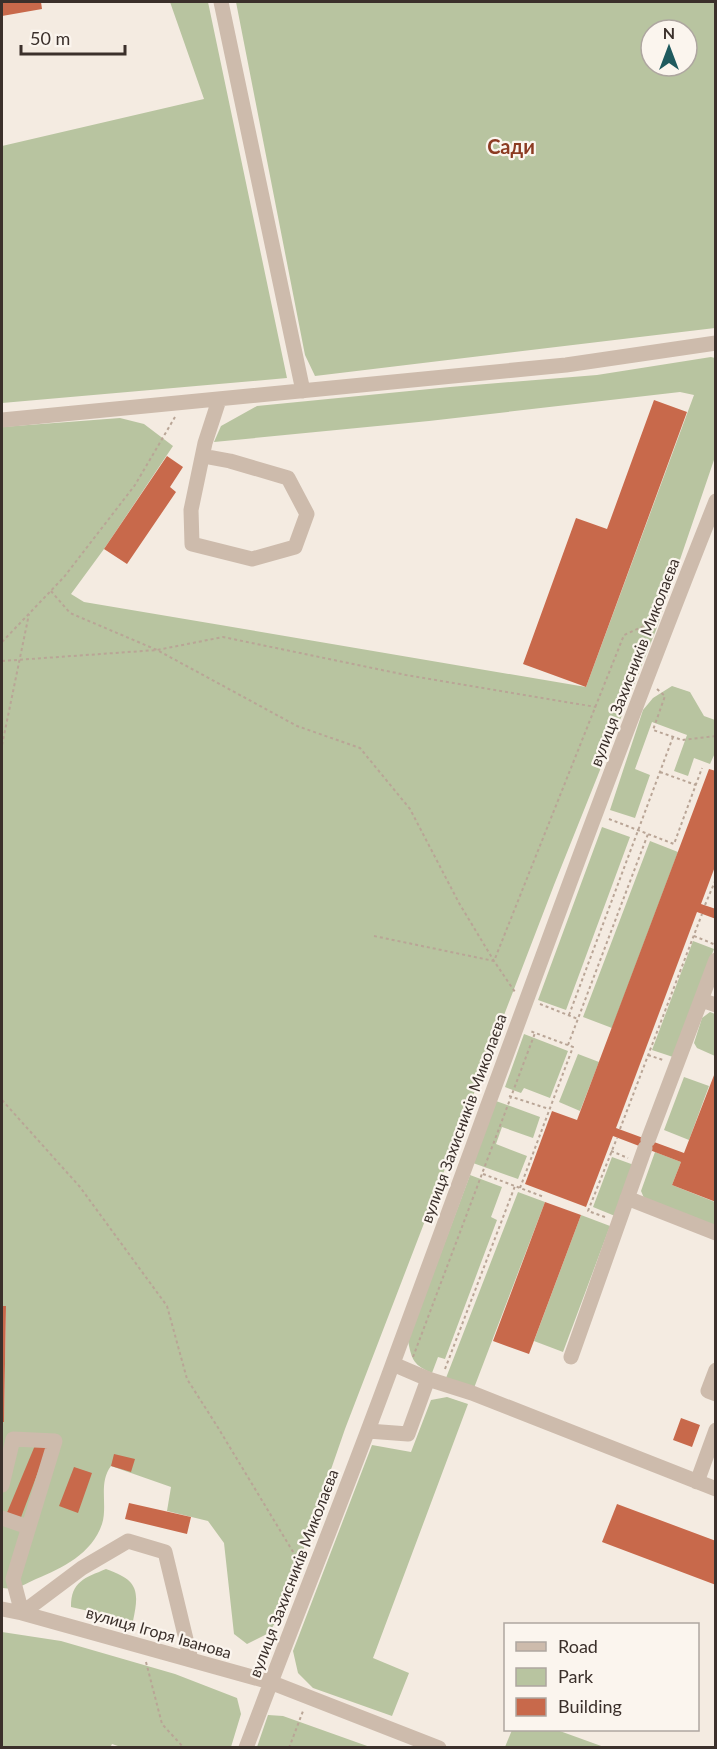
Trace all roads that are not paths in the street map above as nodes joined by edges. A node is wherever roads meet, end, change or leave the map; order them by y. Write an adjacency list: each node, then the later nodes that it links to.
1 (221, 2): 3 (street)
2 (716, 343): 3 (street)
3 (303, 391): 4 (street)
4 (219, 400): 5 (street); 6 (street)
5 (2, 420)
6 (203, 456): 6 (street)
7 (716, 501): 13 (street, вулиця Захисників Миколаєва)
8 (716, 960): 9 (street)
9 (708, 1002): 10 (street)
10 (627, 1198): 11 (street); 12 (street)
11 (716, 1233)
12 (571, 1357)
13 (393, 1364): 15 (street); 18 (street, вулиця Захисників Миколаєва)
14 (716, 1370): 16 (street)
15 (434, 1381): 18 (street); 19 (street)
16 (716, 1394)
17 (716, 1430): 19 (street)
18 (368, 1431): 27 (street, вулиця Захисників Миколаєва)
19 (697, 1482): 21 (street)
20 (2, 1485): 23 (street)
21 (716, 1489)
22 (2, 1518): 23 (street)
23 (28, 1527): 25 (street)
24 (2, 1609): 25 (street, вулиця Ігоря Іванова)
25 (22, 1612): 26 (street, вулиця Ігоря Іванова); 26 (street)
26 (191, 1660): 27 (street, вулиця Ігоря Іванова)
27 (270, 1682): 28 (street, вулиця Захисників Миколаєва); 29 (street, вулиця Ігоря Іванова)
28 (246, 1748)
29 (439, 1748)

